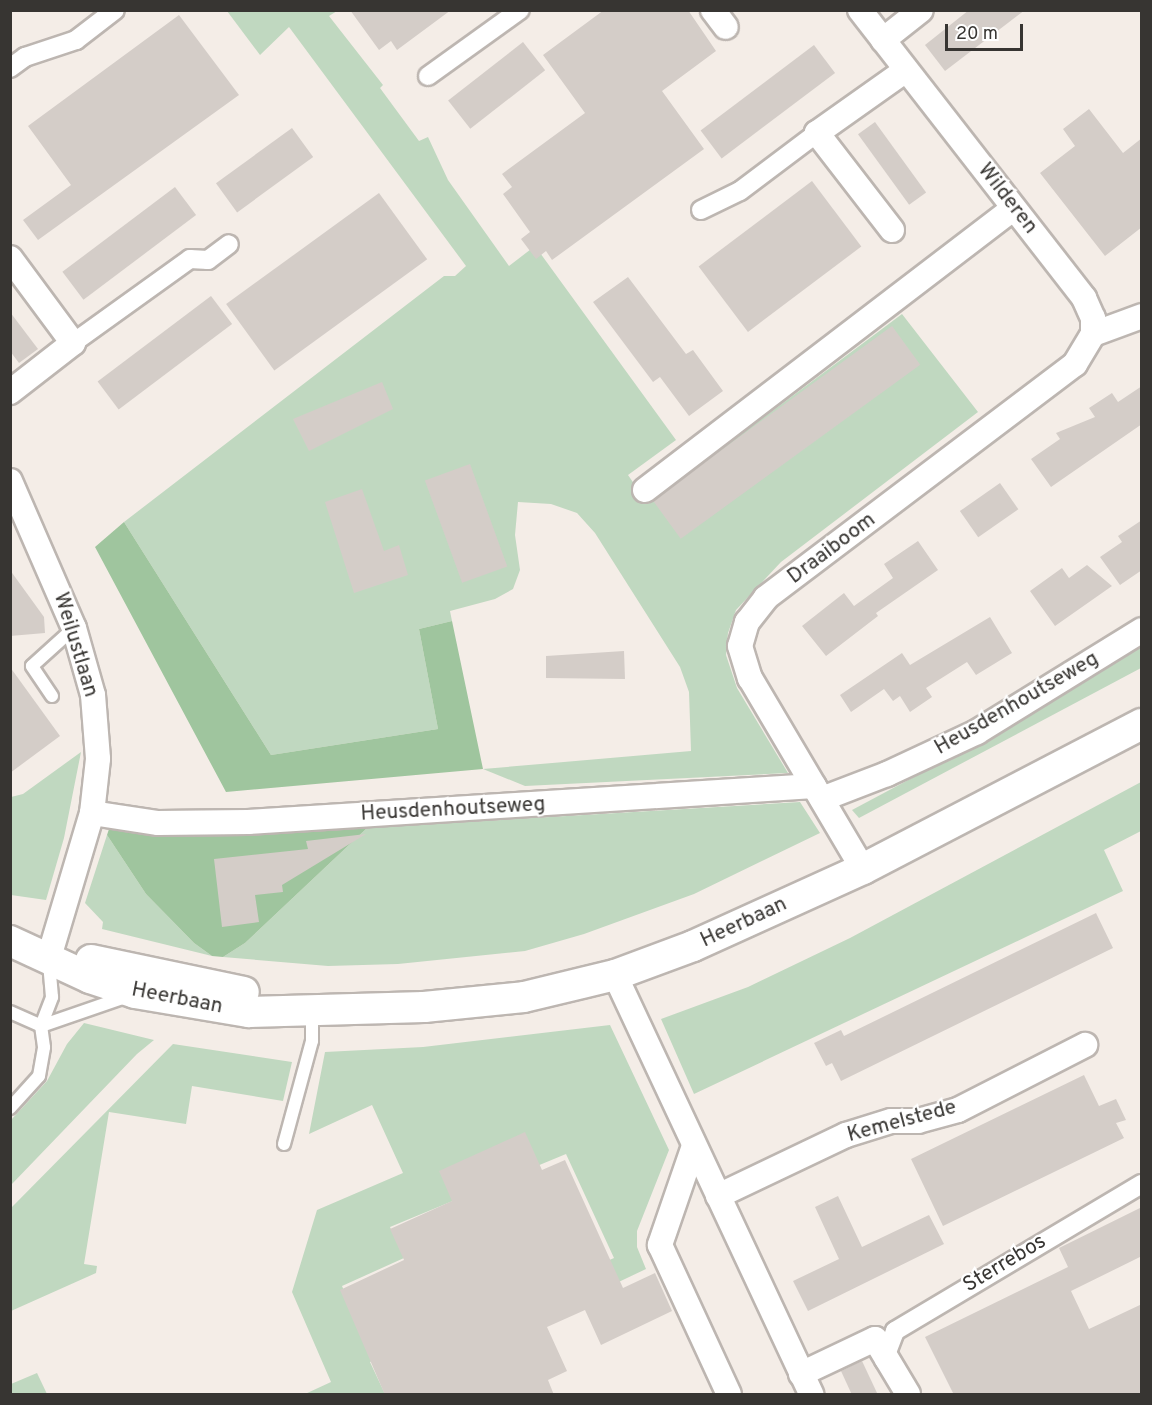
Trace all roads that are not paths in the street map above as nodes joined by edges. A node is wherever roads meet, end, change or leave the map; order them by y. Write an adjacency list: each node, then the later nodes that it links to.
1 (115, 10): 6 (street)
2 (520, 10): 8 (street)
3 (860, 10): 5 (street, Wilderen)
4 (921, 10): 5 (street)
5 (883, 40): 7 (street, Wilderen)
6 (10, 68)
7 (906, 70): 9 (street); 10 (street, Wilderen)
8 (428, 76)
9 (818, 133): 11 (street); 12 (street)
10 (1014, 208): 16 (street, Wilderen); 19 (street)
11 (701, 210)
12 (892, 230)
13 (229, 244): 17 (street)
14 (10, 258): 17 (street)
15 (1142, 316): 16 (street)
16 (1093, 334): 25 (street, Draaiboom)
17 (74, 343): 18 (street)
18 (10, 392)
19 (645, 490)
20 (13, 495): 21 (street, Weilustlaan)
21 (74, 628): 23 (lane); 26 (street, Weilustlaan)
22 (1142, 630): 25 (street, Heusdenhoutseweg)
23 (52, 696)
24 (1142, 724): 27 (street, Heerbaan)
25 (818, 793): 26 (street, Heusdenhoutseweg); 27 (street, Draaiboom)
26 (92, 813): 29 (street, Weilustlaan)
27 (863, 868): 30 (street, Heerbaan)
28 (10, 941): 29 (street, Heerbaan)
29 (49, 957): 31 (street, Heerbaan); 32 (street, Heerbaan); 34 (lane)
30 (615, 975): 32 (street, Heerbaan); 38 (street)
31 (135, 993): 32 (street, Heerbaan); 34 (lane)
32 (312, 1008): 37 (lane)
33 (10, 1012): 34 (lane)
34 (41, 1026): 36 (lane)
35 (1084, 1046): 40 (street, Kemelstede)
36 (10, 1108)
37 (284, 1144)
38 (694, 1146): 40 (street); 43 (street)
39 (1142, 1185): 41 (street, Sterrebos)
40 (718, 1196): 42 (street)
41 (884, 1360): 42 (street); 44 (street)
42 (806, 1384)
43 (729, 1395)
44 (908, 1395)

